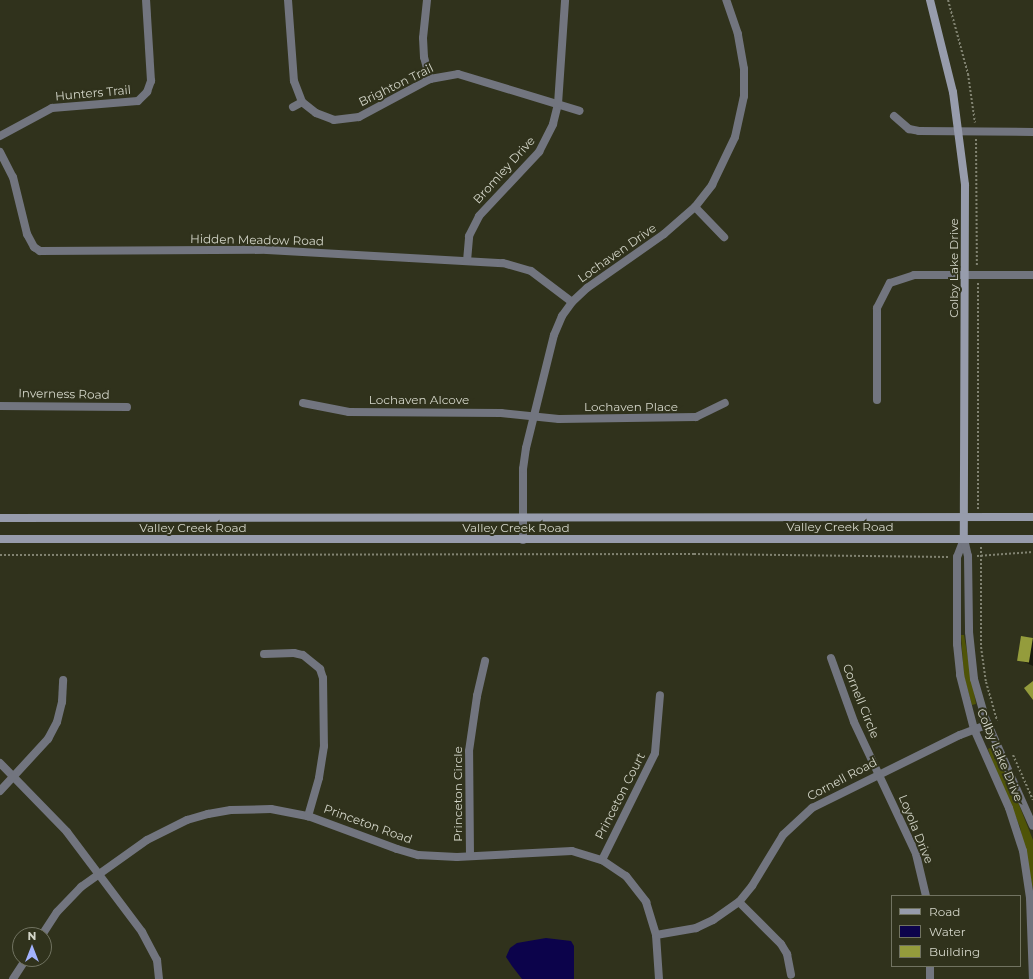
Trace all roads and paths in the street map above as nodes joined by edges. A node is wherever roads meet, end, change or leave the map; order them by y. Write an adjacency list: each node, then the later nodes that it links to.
1 (146, 0): 17 (street, Hunters Trail)
2 (288, 0): 9 (street)
3 (427, 0): 8 (street)
4 (565, 0): 10 (street, Bromley Drive)
5 (726, 0): 20 (street, Lochaven Drive)
6 (930, 0): 15 (main road, Colby Lake Drive)
7 (948, 0): 14 (path)
8 (430, 79): 9 (street, Brighton Trail); 10 (street, Brighton Trail)
9 (302, 102): 11 (street)
10 (558, 104): 12 (street, Brighton Trail); 22 (street, Bromley Drive)
11 (293, 107)
12 (580, 111)
13 (894, 116): 15 (street)
14 (975, 123)
15 (960, 132): 16 (street); 24 (main road, Colby Lake Drive)
16 (1033, 132)
17 (0, 136)
18 (976, 140): 23 (path)
19 (0, 152): 22 (street, Hidden Meadow Road)
20 (695, 207): 21 (street); 27 (street, Lochaven Drive)
21 (724, 237)
22 (467, 260): 27 (street, Hidden Meadow Road)
23 (977, 266)
24 (966, 274): 25 (street); 28 (street); 34 (main road, Colby Lake Drive)
25 (1033, 274)
26 (978, 283): 35 (path)
27 (572, 302): 33 (street, Lochaven Drive)
28 (877, 400)
29 (304, 403): 33 (street, Lochaven Alcove)
30 (725, 403): 33 (street, Lochaven Place)
31 (0, 406): 32 (street, Inverness Road)
32 (127, 407)
33 (534, 418): 38 (street, Lochaven Drive)
34 (963, 517): 35 (main road, Valley Creek Road); 38 (main road, Valley Creek Road); 40 (main road, Colby Lake Drive)
35 (978, 517): 36 (main road, Valley Creek Road)
36 (1033, 517)
37 (0, 518): 38 (main road, Valley Creek Road)
38 (522, 518): 43 (street, Lochaven Drive)
39 (0, 539): 43 (main road, Valley Creek Road)
40 (964, 539): 41 (main road, Valley Creek Road); 43 (main road, Valley Creek Road); 53 (street, Colby Lake Drive); 55 (street, Colby Lake Drive)
41 (980, 539): 42 (main road, Valley Creek Road); 46 (path)
42 (1033, 539)
43 (522, 540)
44 (1033, 552): 46 (path)
45 (0, 555): 47 (path)
46 (982, 556): 54 (path)
47 (945, 557)
48 (264, 654): 63 (street)
49 (831, 658): 59 (street, Cornell Circle)
50 (485, 661): 65 (street, Princeton Circle)
51 (63, 680): 60 (street)
52 (660, 694): 66 (street, Princeton Court)
53 (988, 724): 55 (street, Cornell Road); 64 (street, Colby Lake Drive)
54 (999, 726)
55 (974, 729): 59 (street, Cornell Road); 71 (street, Colby Lake Drive)
56 (1010, 750): 62 (path)
57 (0, 763): 60 (street)
58 (0, 770): 60 (street)
59 (879, 773): 68 (street, Loyola Drive); 69 (street, Cornell Road)
60 (14, 777): 61 (street); 67 (street)
61 (0, 791)
62 (1033, 800)
63 (308, 816): 65 (street, Princeton Road); 67 (street, Princeton Road)
64 (1033, 826)
65 (470, 856): 66 (street, Princeton Road)
66 (602, 860): 72 (street, Princeton Road)
67 (98, 874): 70 (street, Princeton Road); 77 (street)
68 (926, 895)
69 (739, 902): 72 (street, Cornell Road); 75 (street)
70 (48, 927)
71 (1032, 934): 80 (street, Colby Lake Drive)
72 (656, 935): 78 (street, Princeton Road)
73 (21, 967): 76 (street)
74 (930, 967): 79 (street)
75 (791, 975)
76 (13, 979)
77 (159, 979)
78 (659, 979)
79 (930, 979)
80 (1033, 979)

